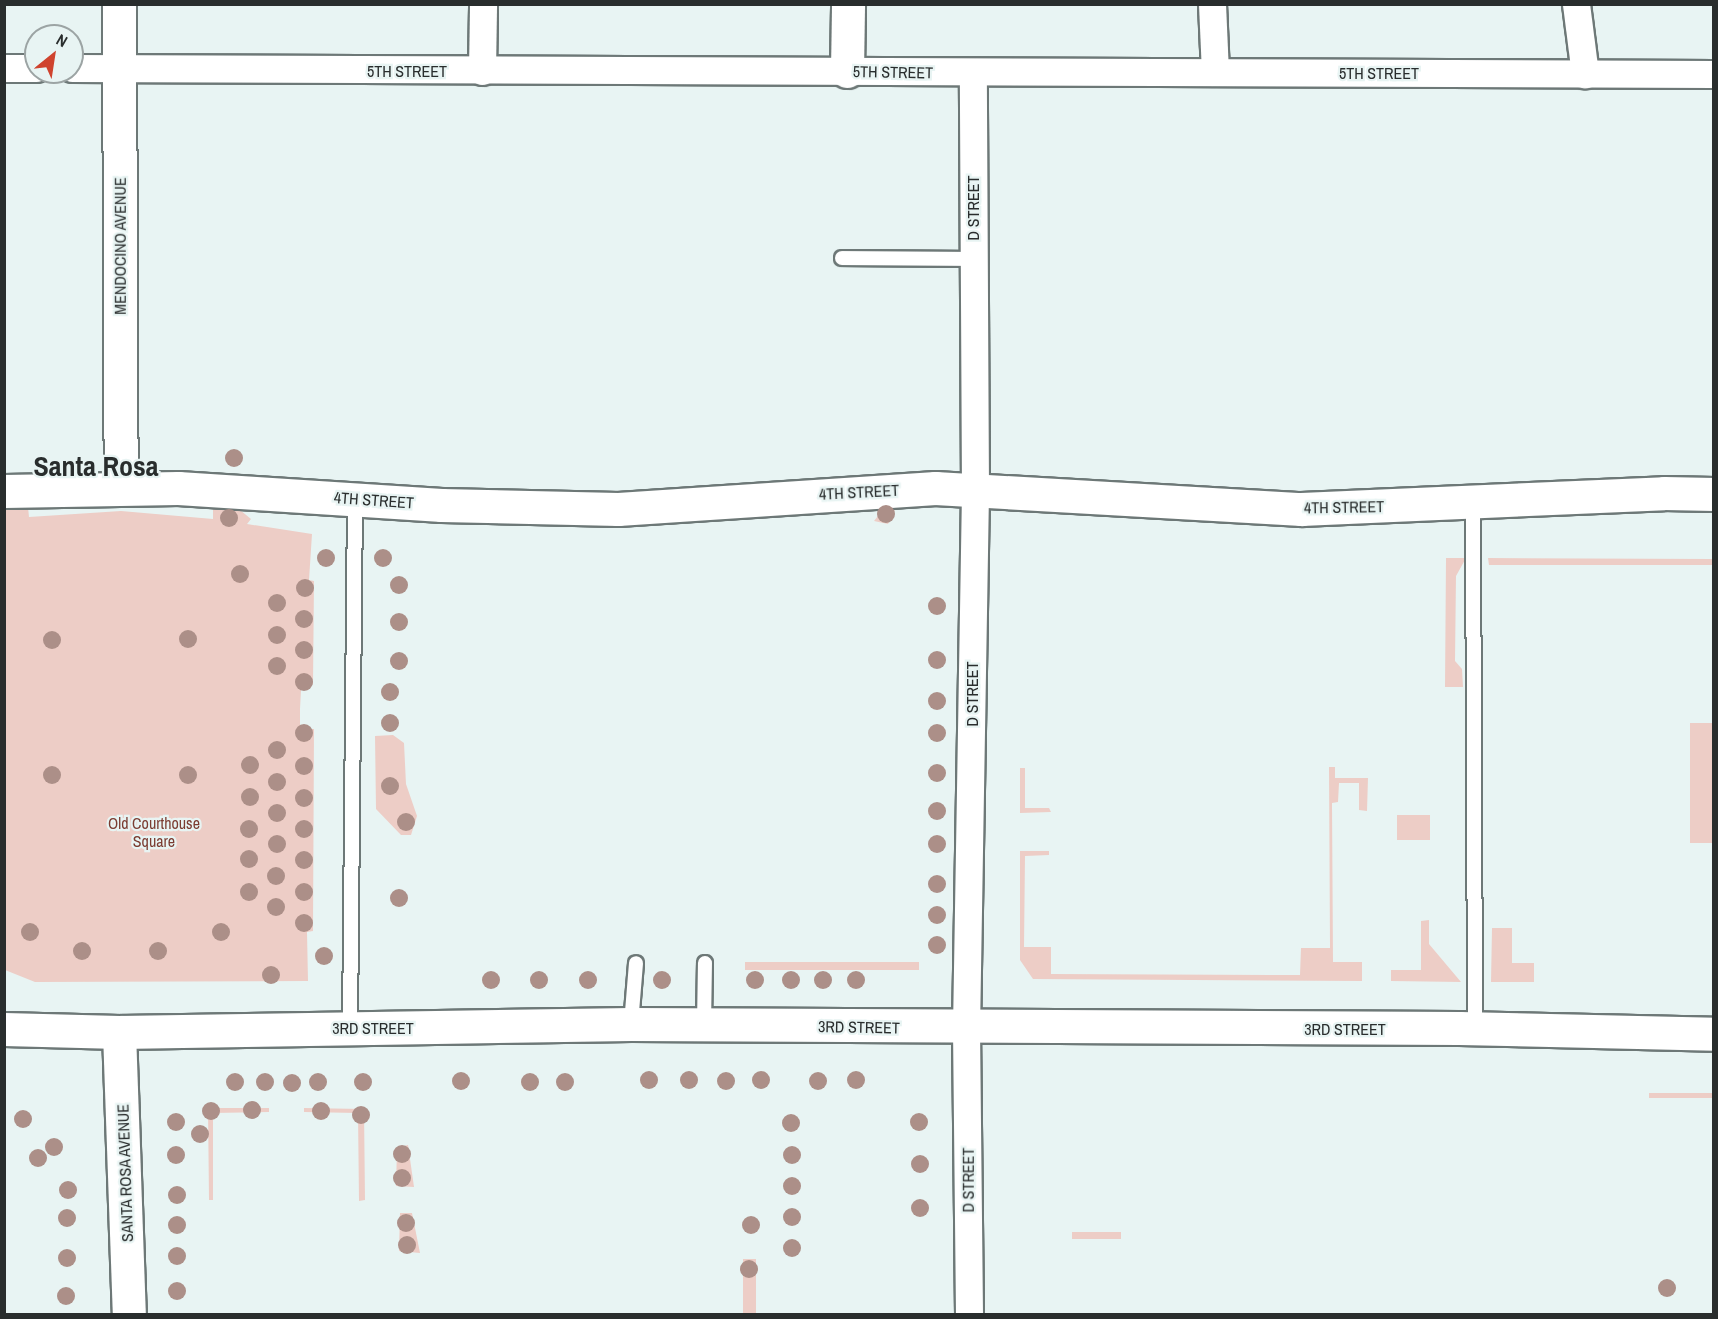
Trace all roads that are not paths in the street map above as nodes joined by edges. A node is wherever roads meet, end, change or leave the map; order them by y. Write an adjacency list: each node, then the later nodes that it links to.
1 (119, 4): 9 (main road, MENDOCINO AVENUE)
2 (483, 4): 10 (street)
3 (848, 4): 11 (main road)
4 (1212, 4): 12 (street)
5 (1576, 4): 14 (street)
6 (4, 68): 7 (street)
7 (24, 68)
8 (84, 68): 9 (street, 5TH STREET)
9 (119, 69): 10 (street, 5TH STREET); 18 (main road, MENDOCINO AVENUE)
10 (482, 71): 11 (street, 5TH STREET)
11 (847, 71): 13 (street, 5TH STREET)
12 (1215, 72): 13 (street, 5TH STREET); 14 (street, 5TH STREET)
13 (973, 73): 17 (street, D STREET)
14 (1585, 74): 15 (street, 5TH STREET)
15 (1713, 74)
16 (842, 258): 17 (lane)
17 (973, 258): 19 (street, D STREET)
18 (121, 488): 20 (main road, 4TH STREET); 22 (main road, 4TH STREET)
19 (975, 490): 22 (main road, 4TH STREET); 23 (main road, 4TH STREET); 30 (street, D STREET)
20 (4, 491)
21 (1713, 494): 23 (main road, 4TH STREET)
22 (355, 499): 28 (lane)
23 (1473, 504): 31 (lane)
24 (636, 963): 26 (lane)
25 (705, 963): 27 (lane)
26 (632, 1024): 27 (main road, 3RD STREET); 28 (main road, 3RD STREET)
27 (704, 1025): 30 (main road, 3RD STREET)
28 (350, 1028): 32 (main road, 3RD STREET)
29 (4, 1029): 32 (main road, 3RD STREET)
30 (966, 1029): 31 (main road, 3RD STREET); 35 (street, D STREET)
31 (1475, 1029): 33 (main road, 3RD STREET)
32 (118, 1032): 34 (main road, SANTA ROSA AVENUE)
33 (1713, 1034)
34 (129, 1314)
35 (969, 1314)

